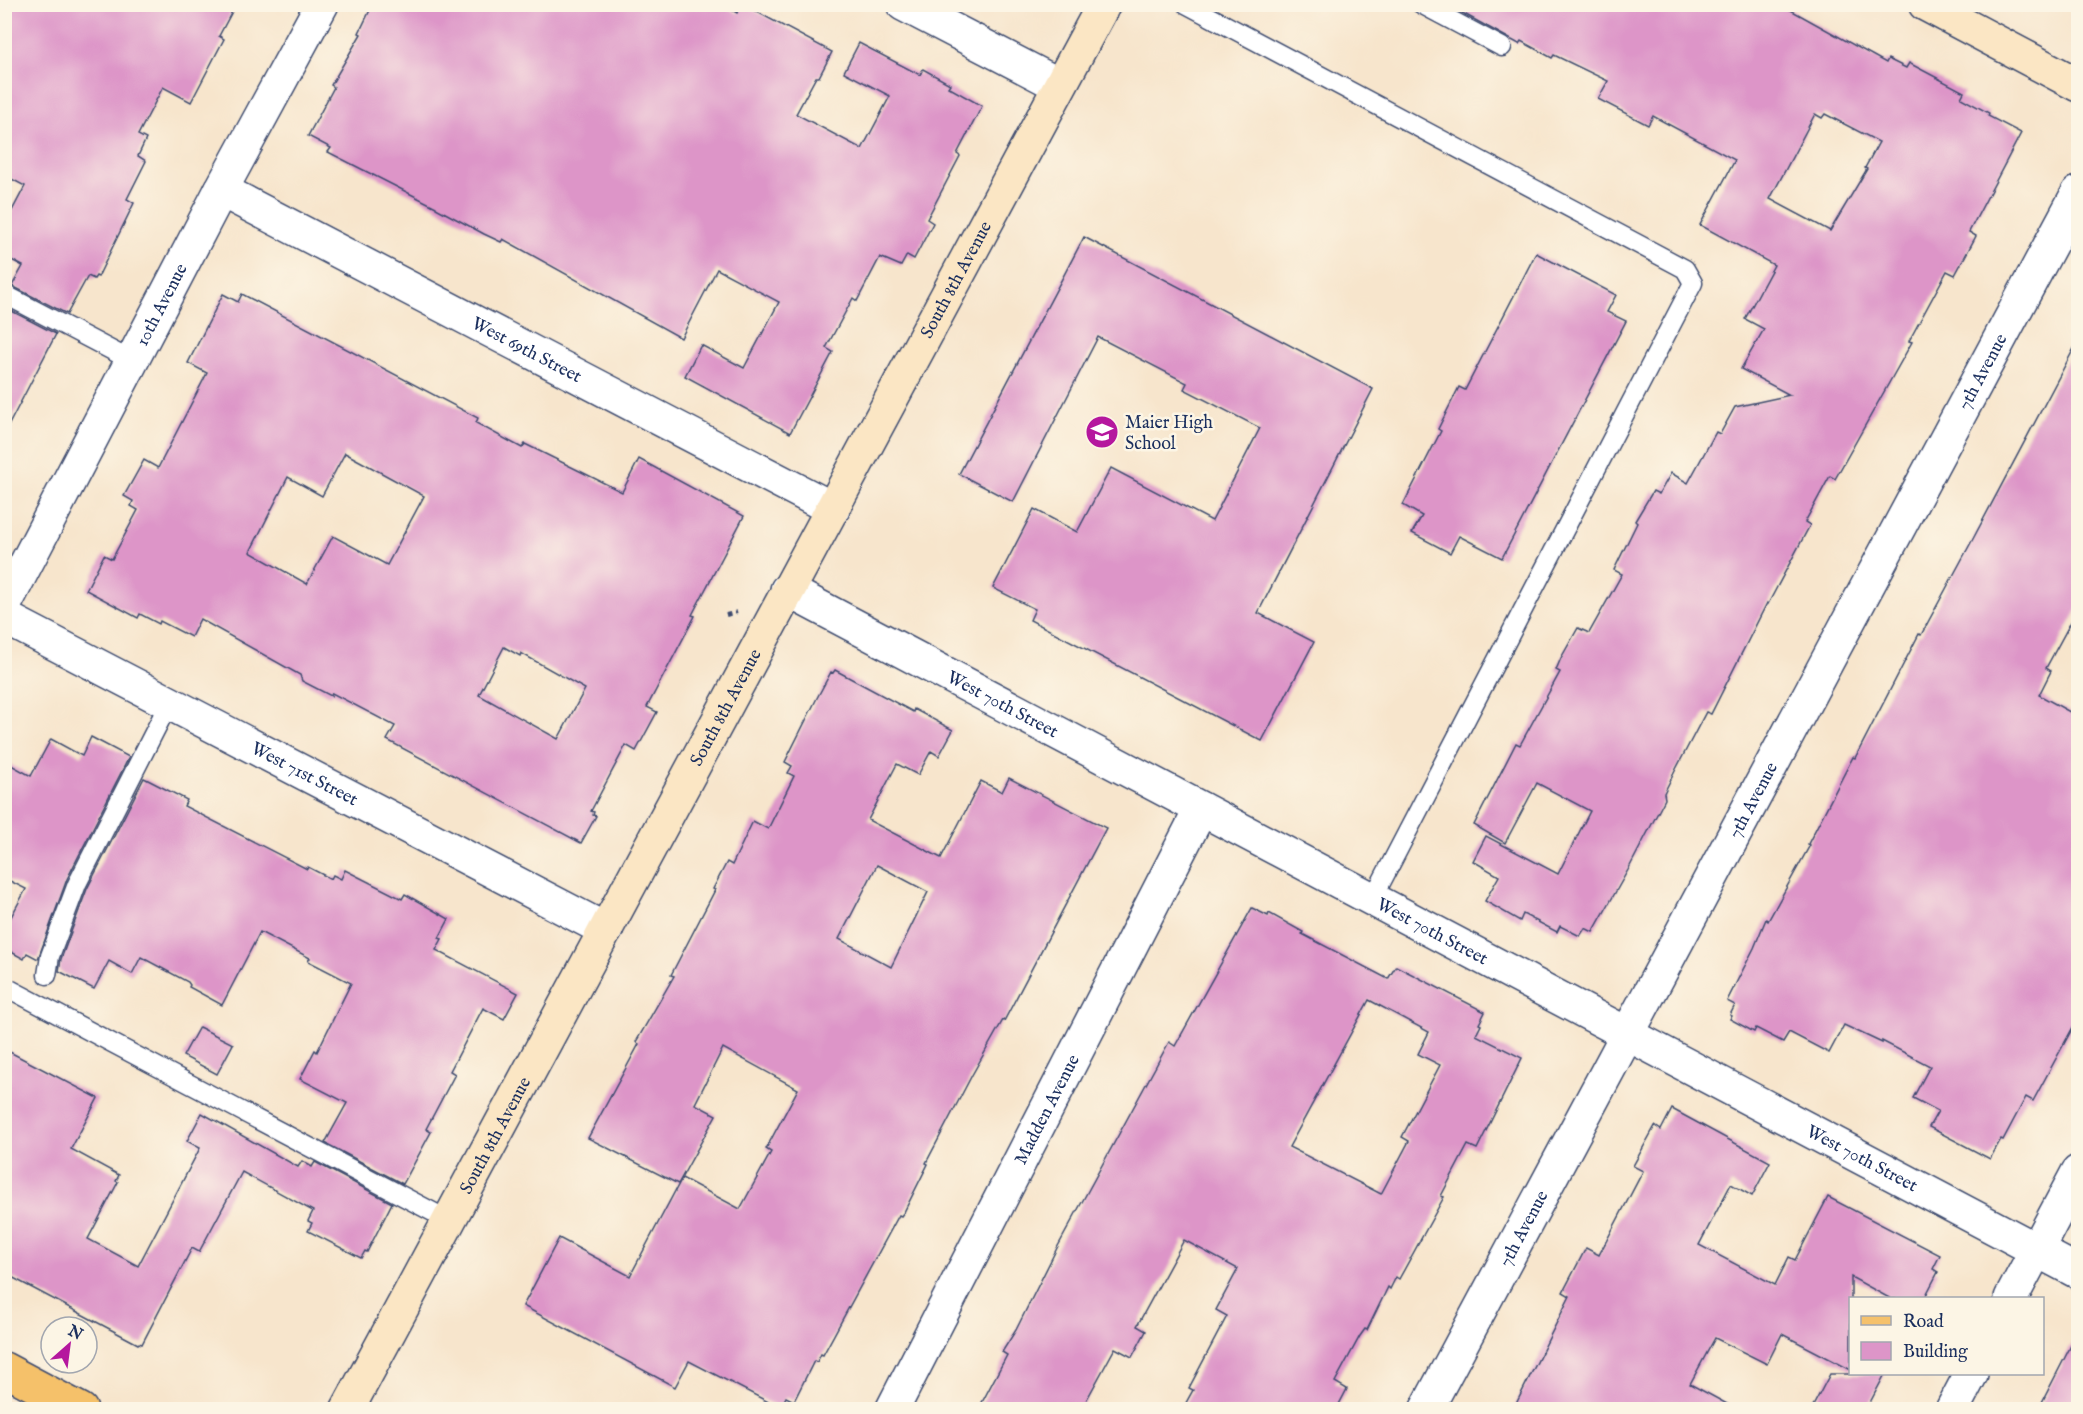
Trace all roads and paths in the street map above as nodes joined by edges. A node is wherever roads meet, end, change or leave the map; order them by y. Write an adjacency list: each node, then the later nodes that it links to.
1 (322, 4): 10 (street, 10th Avenue)
2 (903, 4): 8 (street)
3 (1104, 4): 8 (street, South 8th Avenue)
4 (1186, 4): 20 (lane)
5 (1421, 4): 7 (lane)
6 (1925, 4): 9 (street)
7 (1502, 47)
8 (1059, 85): 14 (street, South 8th Avenue)
9 (2079, 85)
10 (221, 190): 13 (street, 10th Avenue); 14 (street, West 69th Street)
11 (2079, 193): 24 (street, 7th Avenue)
12 (4, 294): 13 (lane)
13 (132, 361): 16 (street, 10th Avenue)
14 (833, 509): 15 (street, South 8th Avenue)
15 (787, 590): 19 (street, West 70th Street); 21 (street, South 8th Avenue)
16 (4, 606)
17 (4, 617): 18 (street, West 71st Street)
18 (169, 703): 21 (street, West 71st Street); 22 (lane)
19 (1201, 810): 20 (street, West 70th Street); 34 (street, Madden Avenue)
20 (1372, 900): 24 (street, West 70th Street)
21 (606, 930): 26 (street, South 8th Avenue)
22 (47, 975)
23 (4, 986): 26 (lane)
24 (1627, 1035): 27 (street, West 70th Street); 35 (street, 7th Avenue)
25 (2079, 1172): 27 (street)
26 (448, 1220): 33 (street, South 8th Avenue)
27 (2037, 1249): 28 (street, West 70th Street); 29 (street)
28 (2079, 1272)
29 (2012, 1297)
30 (4, 1369): 32 (main road)
31 (1970, 1375): 36 (street)
32 (81, 1410)
33 (347, 1410)
34 (892, 1410)
35 (1426, 1410)
36 (1952, 1410)

